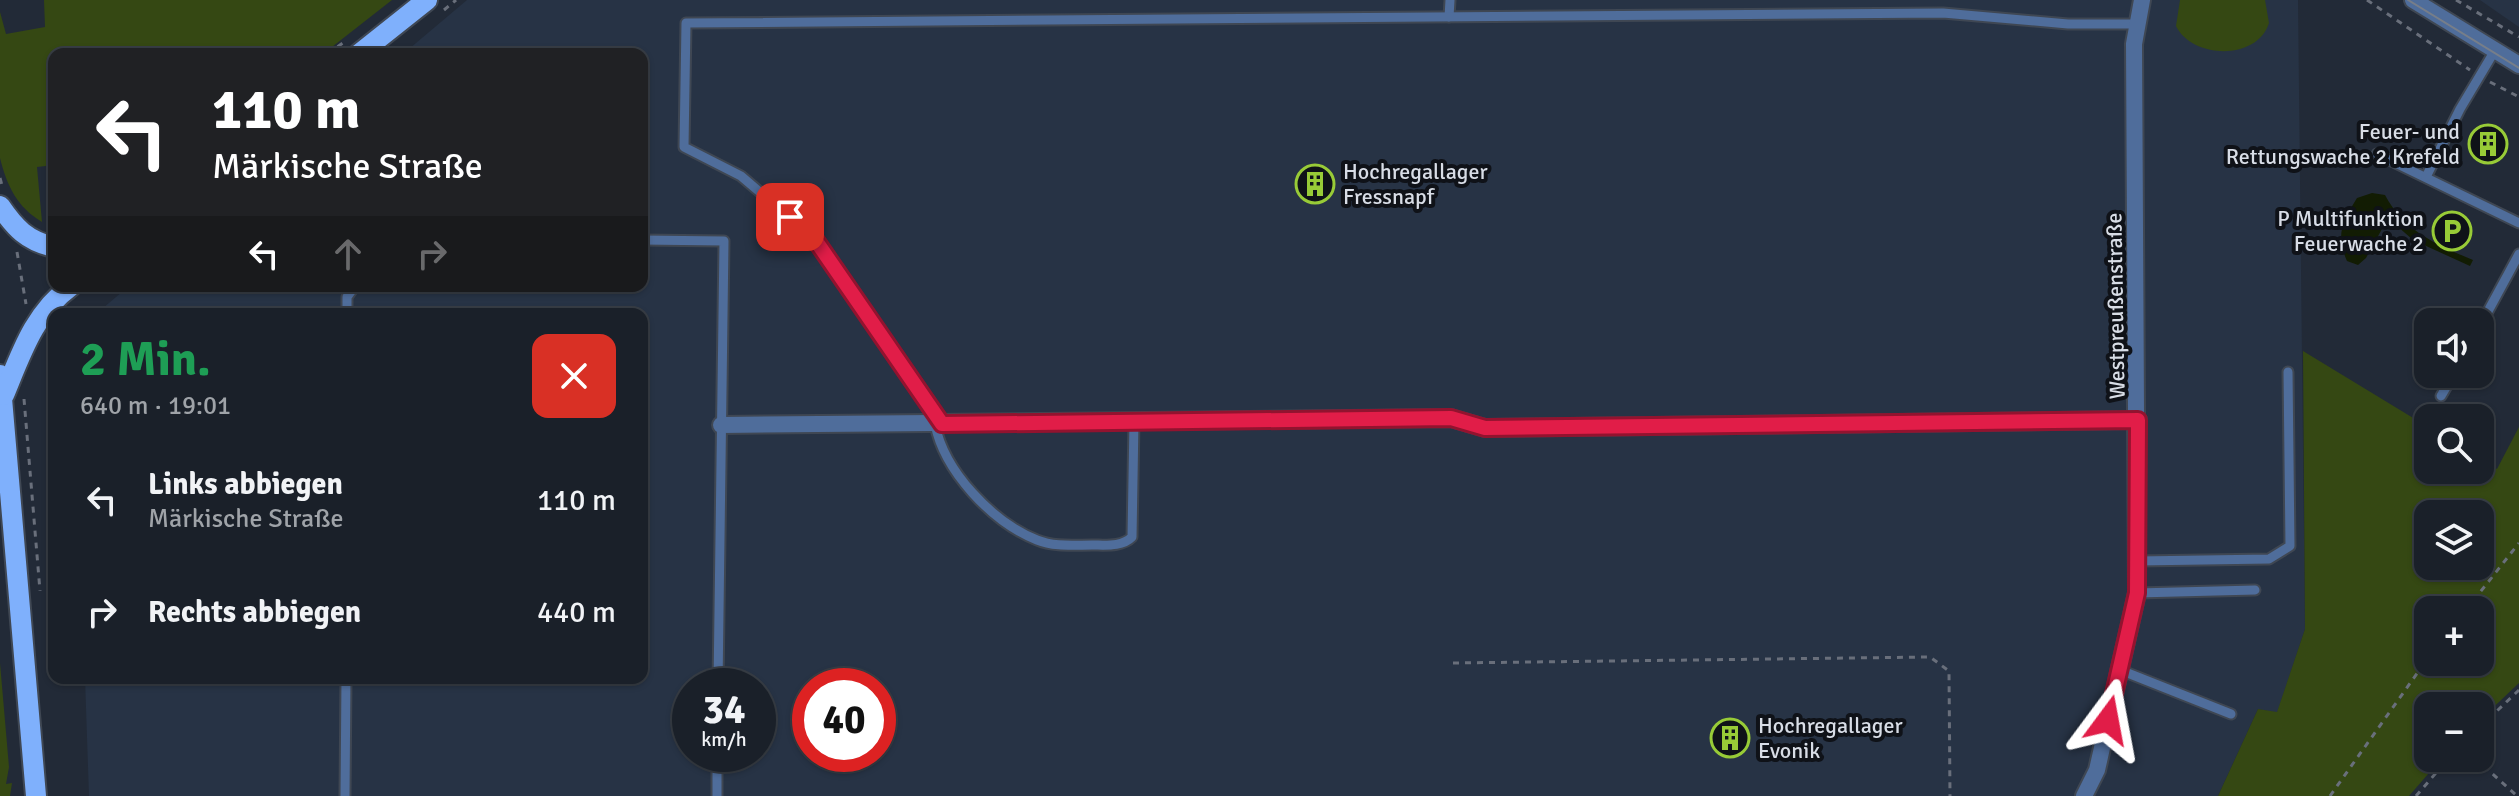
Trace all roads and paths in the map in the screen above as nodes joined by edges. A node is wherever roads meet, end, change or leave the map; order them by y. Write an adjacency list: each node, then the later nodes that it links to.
1 (427, 0): 12 (main road)
2 (1450, 0): 9 (lane)
3 (1837, 0): 8 (lane)
4 (2142, 0): 10 (street, Westpreußenstraße)
5 (2367, 0): 15 (path)
6 (2413, 0): 13 (street)
7 (2456, 0): 11 (path)
8 (1838, 14): 9 (lane); 10 (lane)
9 (1449, 17): 38 (lane)
10 (2136, 24): 36 (street, Westpreußenstraße)
11 (2519, 37)
12 (367, 48)
13 (2494, 52): 14 (street); 15 (lane)
14 (2519, 65)
15 (2479, 77): 16 (path); 18 (lane)
16 (2519, 97)
17 (2377, 154): 18 (lane)
18 (2426, 177): 20 (lane)
19 (0, 206): 21 (main road)
20 (2519, 223)
21 (18, 232): 23 (main road); 29 (path)
22 (648, 240): 39 (lane)
23 (48, 246)
24 (2519, 254): 27 (lane)
25 (63, 292): 26 (main road)
26 (49, 308)
27 (2490, 308)
28 (48, 309): 29 (main road)
29 (31, 331): 35 (main road)
30 (2288, 372): 41 (lane)
31 (0, 375): 35 (main road)
32 (2446, 388): 34 (lane)
33 (24, 392): 45 (path)
34 (2441, 396)
35 (2, 399): 57 (main road)
36 (2138, 420): 37 (street); 41 (street, Westpreußenstraße)
37 (1134, 421): 38 (street); 38 (lane)
38 (939, 424): 39 (street)
39 (721, 425): 47 (lane)
40 (2519, 543): 44 (path)
41 (2138, 561): 43 (street, Westpreußenstraße)
42 (2255, 590): 43 (lane)
43 (2137, 593): 48 (street, Westpreußenstraße)
44 (2477, 596)
45 (41, 604)
46 (1453, 663): 60 (path)
47 (718, 668)
48 (2120, 670): 52 (lane); 61 (street, Westpreußenstraße)
49 (2415, 676): 62 (path)
50 (346, 684): 58 (lane)
51 (2519, 690): 53 (path)
52 (2231, 714)
53 (2494, 714)
54 (717, 772): 59 (lane)
55 (2437, 772): 63 (path)
56 (2490, 772): 64 (path)
57 (36, 796)
58 (345, 796)
59 (717, 796)
60 (1950, 796)
61 (2084, 796)
62 (2330, 796)
63 (2416, 796)
64 (2517, 796)

